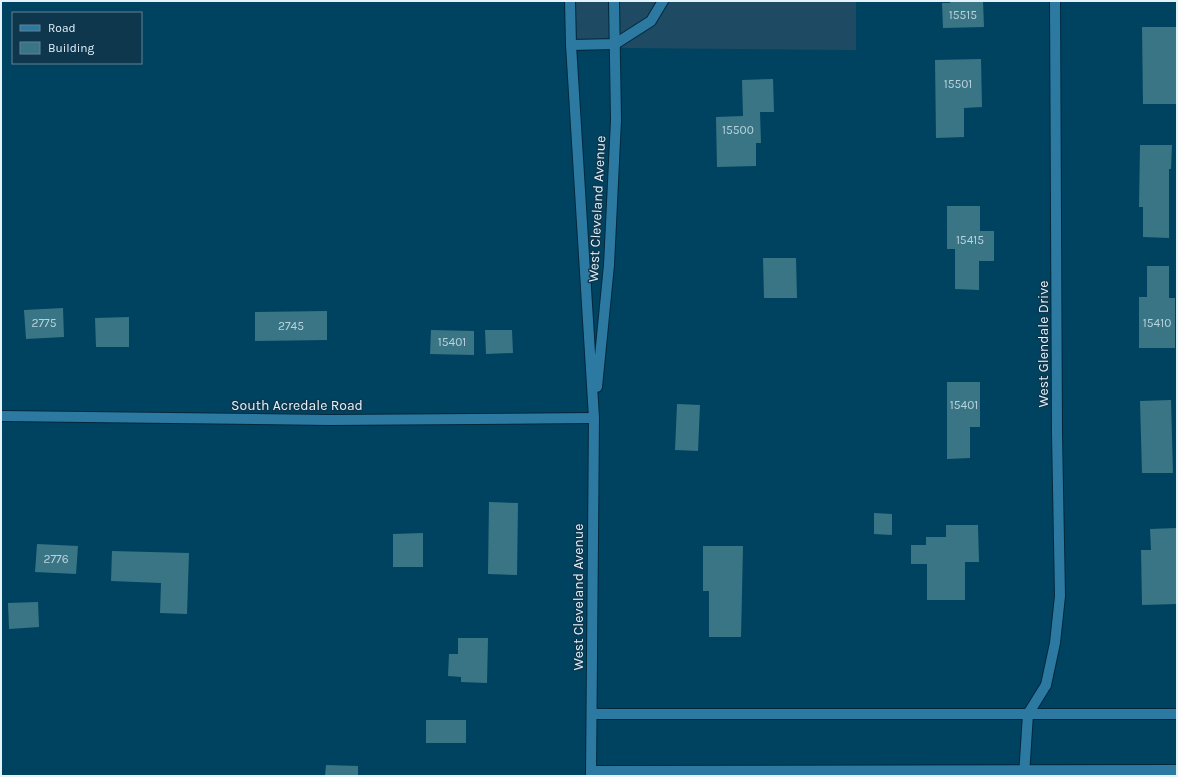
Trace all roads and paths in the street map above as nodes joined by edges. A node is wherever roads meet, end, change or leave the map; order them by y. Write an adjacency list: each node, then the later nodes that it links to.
1 (570, 1): 6 (street, West Cleveland Avenue)
2 (614, 1): 5 (street, West Cleveland Avenue)
3 (663, 1): 5 (street)
4 (1055, 1): 10 (street, West Glendale Drive)
5 (615, 44): 6 (street); 8 (street, West Cleveland Avenue)
6 (571, 45): 8 (street, West Cleveland Avenue)
7 (1, 416): 8 (street, South Acredale Road)
8 (594, 418): 9 (street, West Cleveland Avenue)
9 (592, 714): 10 (street); 15 (street, West Cleveland Avenue)
10 (1028, 714): 11 (street); 14 (street)
11 (1177, 714)
12 (1177, 770): 14 (street)
13 (966, 773): 14 (street); 15 (street)
14 (1024, 773)
15 (591, 774)

